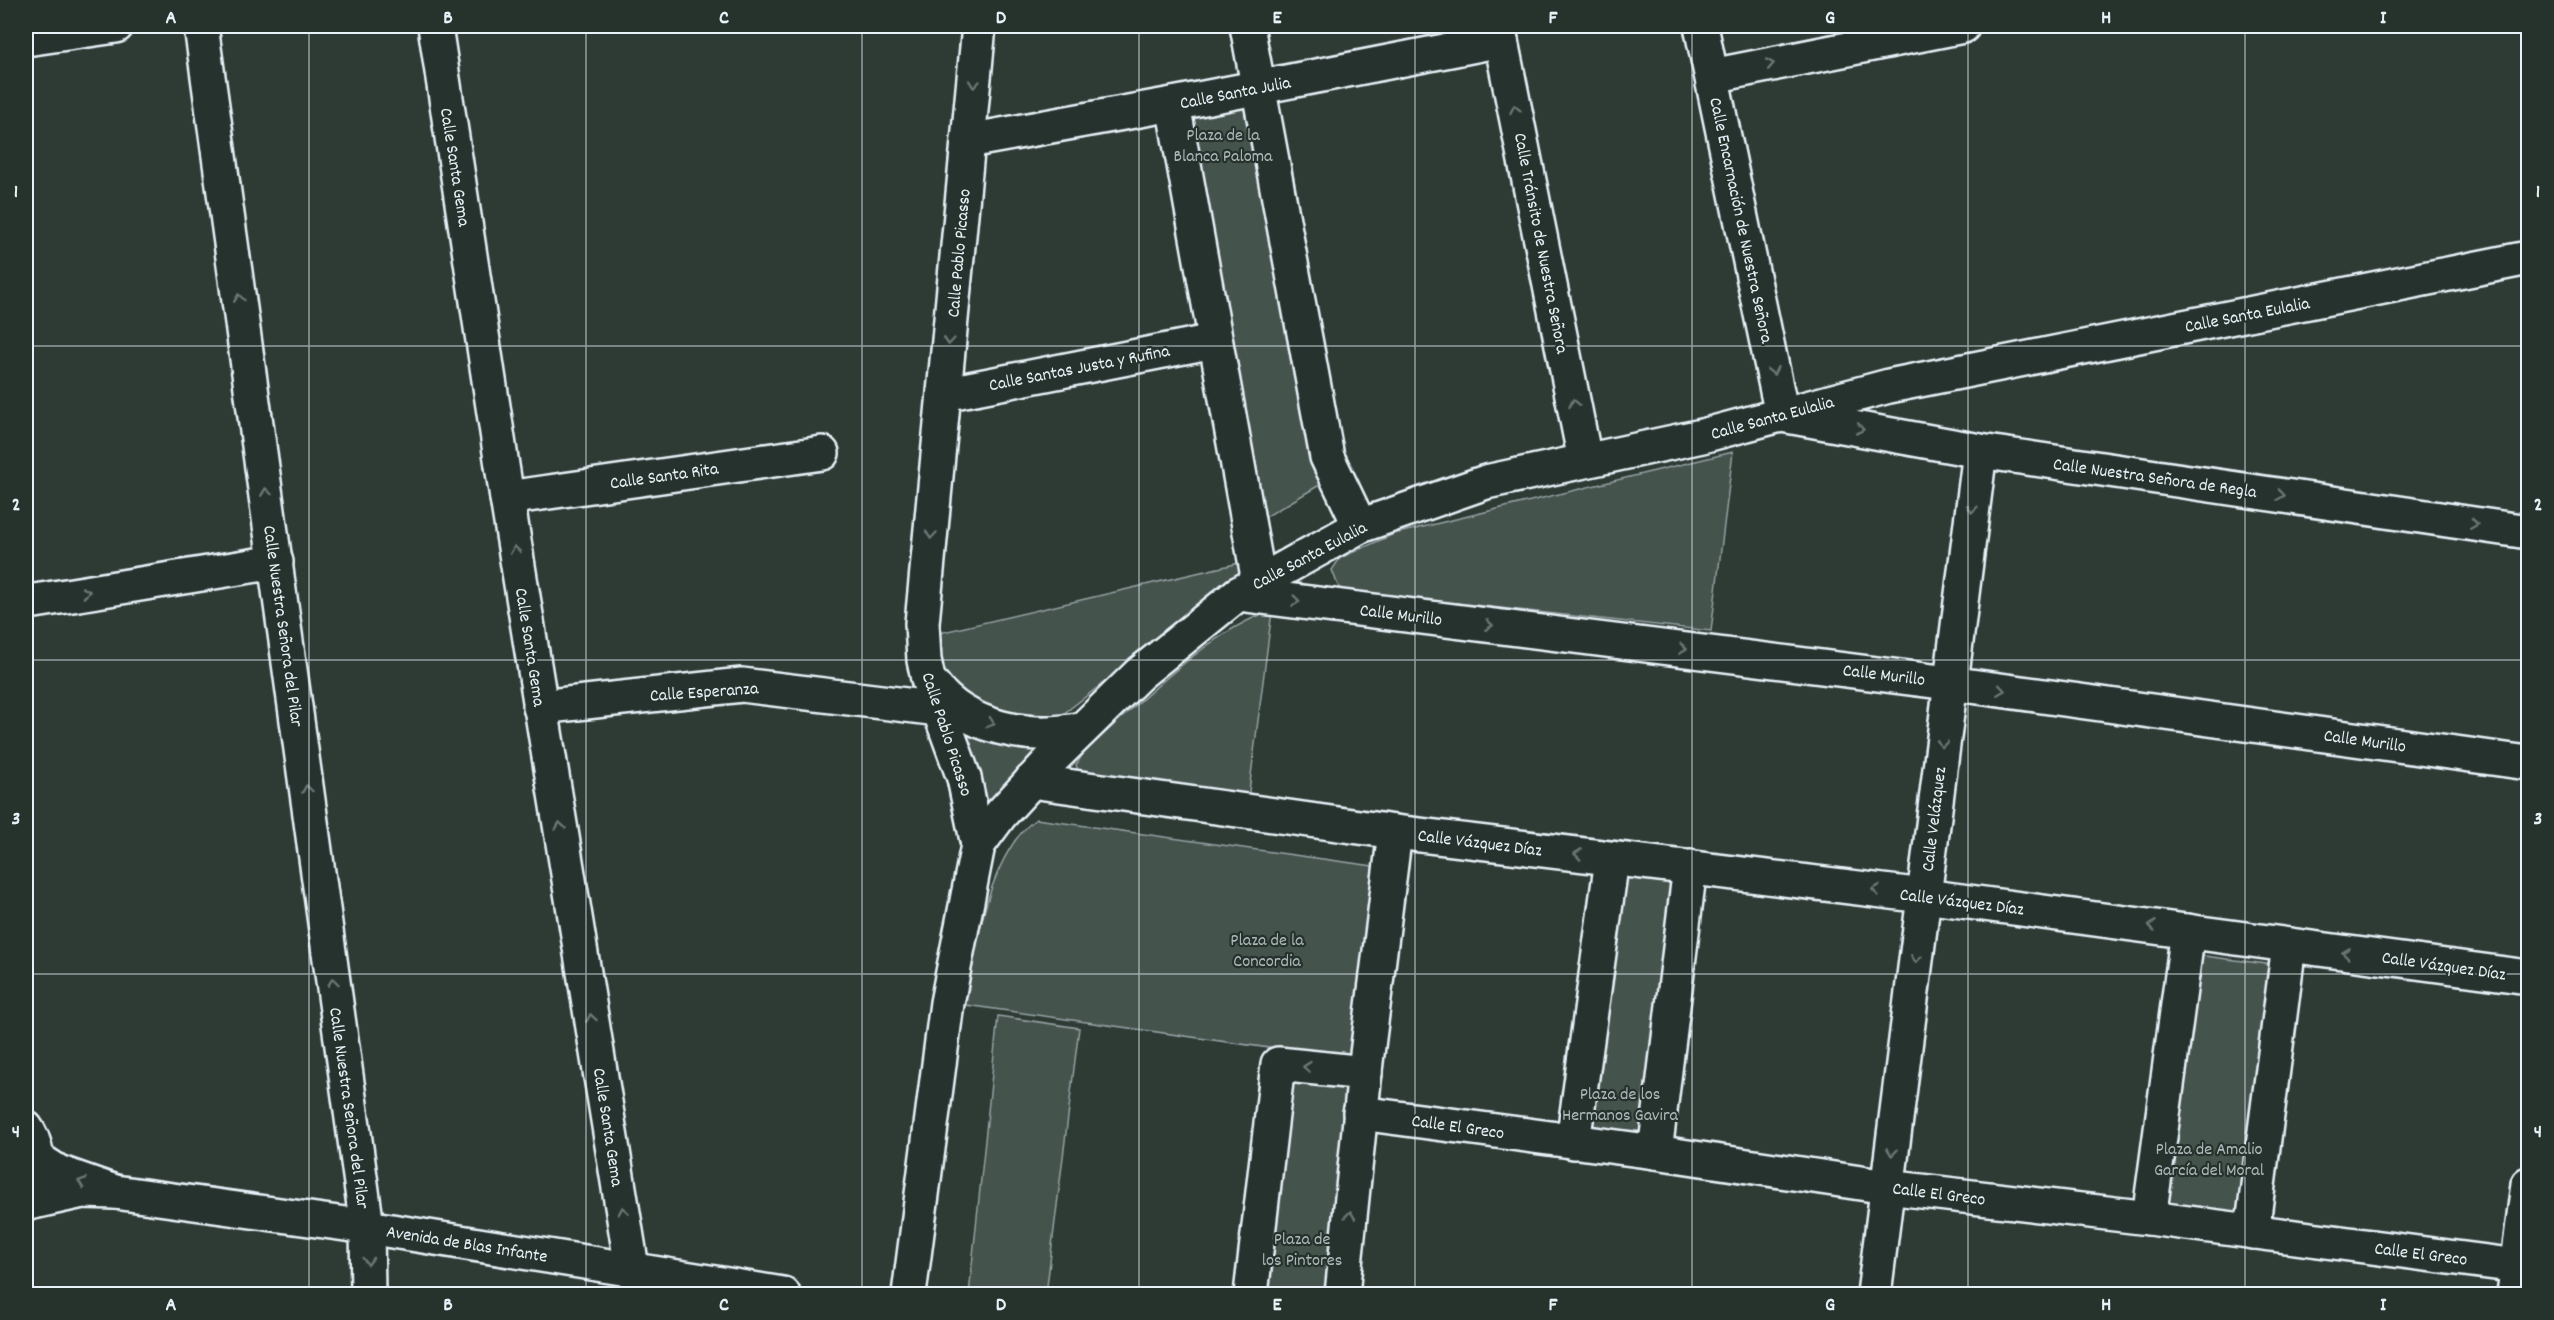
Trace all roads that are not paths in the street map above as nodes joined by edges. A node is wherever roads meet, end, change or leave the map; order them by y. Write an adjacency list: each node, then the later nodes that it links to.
1 (116, 26): 9 (street)
2 (201, 26): 24 (street, Calle Nuestra Señora del Pilar, one-way to 2)
3 (435, 26): 21 (street, Calle Santa Gema)
4 (980, 26): 13 (street, Calle Pablo Picasso, one-way to 13)
5 (1247, 26): 11 (street)
6 (1701, 26): 10 (street, Calle Encarnación de Nuestra Señora)
7 (1963, 26): 10 (street, one-way to 7)
8 (1500, 33): 11 (street, Calle Santa Julia); 20 (street, Calle Tránsito de Nuestra Señora, one-way to 8)
9 (26, 39)
10 (1712, 76): 17 (street, Calle Encarnación de Nuestra Señora, one-way to 17)
11 (1258, 88): 12 (street, Calle Santa Julia); 22 (street)
12 (1173, 105): 13 (street, Calle Santa Julia); 15 (street)
13 (968, 141): 16 (street, Calle Pablo Picasso, one-way to 16)
14 (2529, 258): 17 (street, Calle Santa Eulalia)
15 (1214, 341): 16 (street, Calle Santas Justa y Rufina); 25 (street)
16 (944, 394): 27 (street, Calle Pablo Picasso, one-way to 27)
17 (1782, 415): 18 (street, Calle Nuestra Señora de Regla, one-way to 18); 20 (street, Calle Santa Eulalia)
18 (1980, 451): 23 (street, Calle Nuestra Señora de Regla, one-way to 23); 28 (street, Calle Velázquez, one-way to 28)
19 (822, 453): 21 (street, Calle Santa Rita)
20 (1585, 460): 22 (street, Calle Santa Eulalia)
21 (507, 498): 29 (street, Calle Santa Gema, one-way to 21)
22 (1360, 526): 25 (street, Calle Santa Eulalia)
23 (2529, 532)
24 (276, 562): 26 (street, one-way to 24); 53 (street, Calle Nuestra Señora del Pilar, one-way to 24)
25 (1248, 588): 28 (street, Calle Murillo, one-way to 28); 31 (street, Calle Santa Eulalia)
26 (27, 595)
27 (928, 679): 30 (street, Calle Pablo Picasso); 31 (street, one-way to 31)
28 (1949, 683): 32 (street, Calle Murillo, one-way to 32); 38 (street, Calle Velázquez, one-way to 38)
29 (540, 706): 30 (street, Calle Esperanza); 55 (street, Calle Santa Gema, one-way to 29)
30 (939, 709): 35 (street, Calle Pablo Picasso)
31 (1082, 729): 33 (street, Calle Santa Eulalia)
32 (2529, 763)
33 (1031, 781): 34 (street, Calle Vázquez Díaz); 35 (street, Calle Santa Eulalia)
34 (1395, 832): 36 (street, Calle Vázquez Díaz, one-way to 34); 42 (street)
35 (978, 844): 59 (street, Calle Pablo Picasso)
36 (1611, 859): 37 (street, Calle Vázquez Díaz); 45 (street)
37 (1690, 867): 38 (street, Calle Vázquez Díaz, one-way to 37); 46 (street)
38 (1924, 896): 39 (street, Calle Vázquez Díaz, one-way to 38); 49 (street, Calle Velázquez, one-way to 49)
39 (2188, 931): 40 (street, Calle Vázquez Díaz); 52 (street)
40 (2289, 945): 41 (street, Calle Vázquez Díaz, one-way to 40); 54 (street)
41 (2529, 977)
42 (1365, 1073): 43 (street); 60 (street, one-way to 60)
43 (1360, 1113): 45 (street, Calle El Greco); 61 (street, one-way to 43)
44 (26, 1128): 47 (street)
45 (1573, 1142): 46 (street, Calle El Greco)
46 (1654, 1152): 49 (street, Calle El Greco)
47 (38, 1159): 50 (street, one-way to 47); 51 (street)
48 (2529, 1184): 56 (street)
49 (1887, 1187): 52 (street, Calle El Greco); 62 (street, Calle Velázquez)
50 (115, 1192): 51 (street); 53 (street, Avenida de Blas Infante)
51 (27, 1206)
52 (2149, 1218): 54 (street, Calle El Greco)
53 (367, 1227): 55 (street, Avenida de Blas Infante); 57 (street, Calle Nuestra Señora del Pilar, one-way to 57)
54 (2252, 1232): 56 (street, Calle El Greco)
55 (645, 1278): 58 (street, Avenida de Blas Infante)
56 (2519, 1283)
57 (368, 1294)
58 (783, 1294)
59 (909, 1294)
60 (1251, 1294)
61 (1342, 1294)
62 (1874, 1294)

